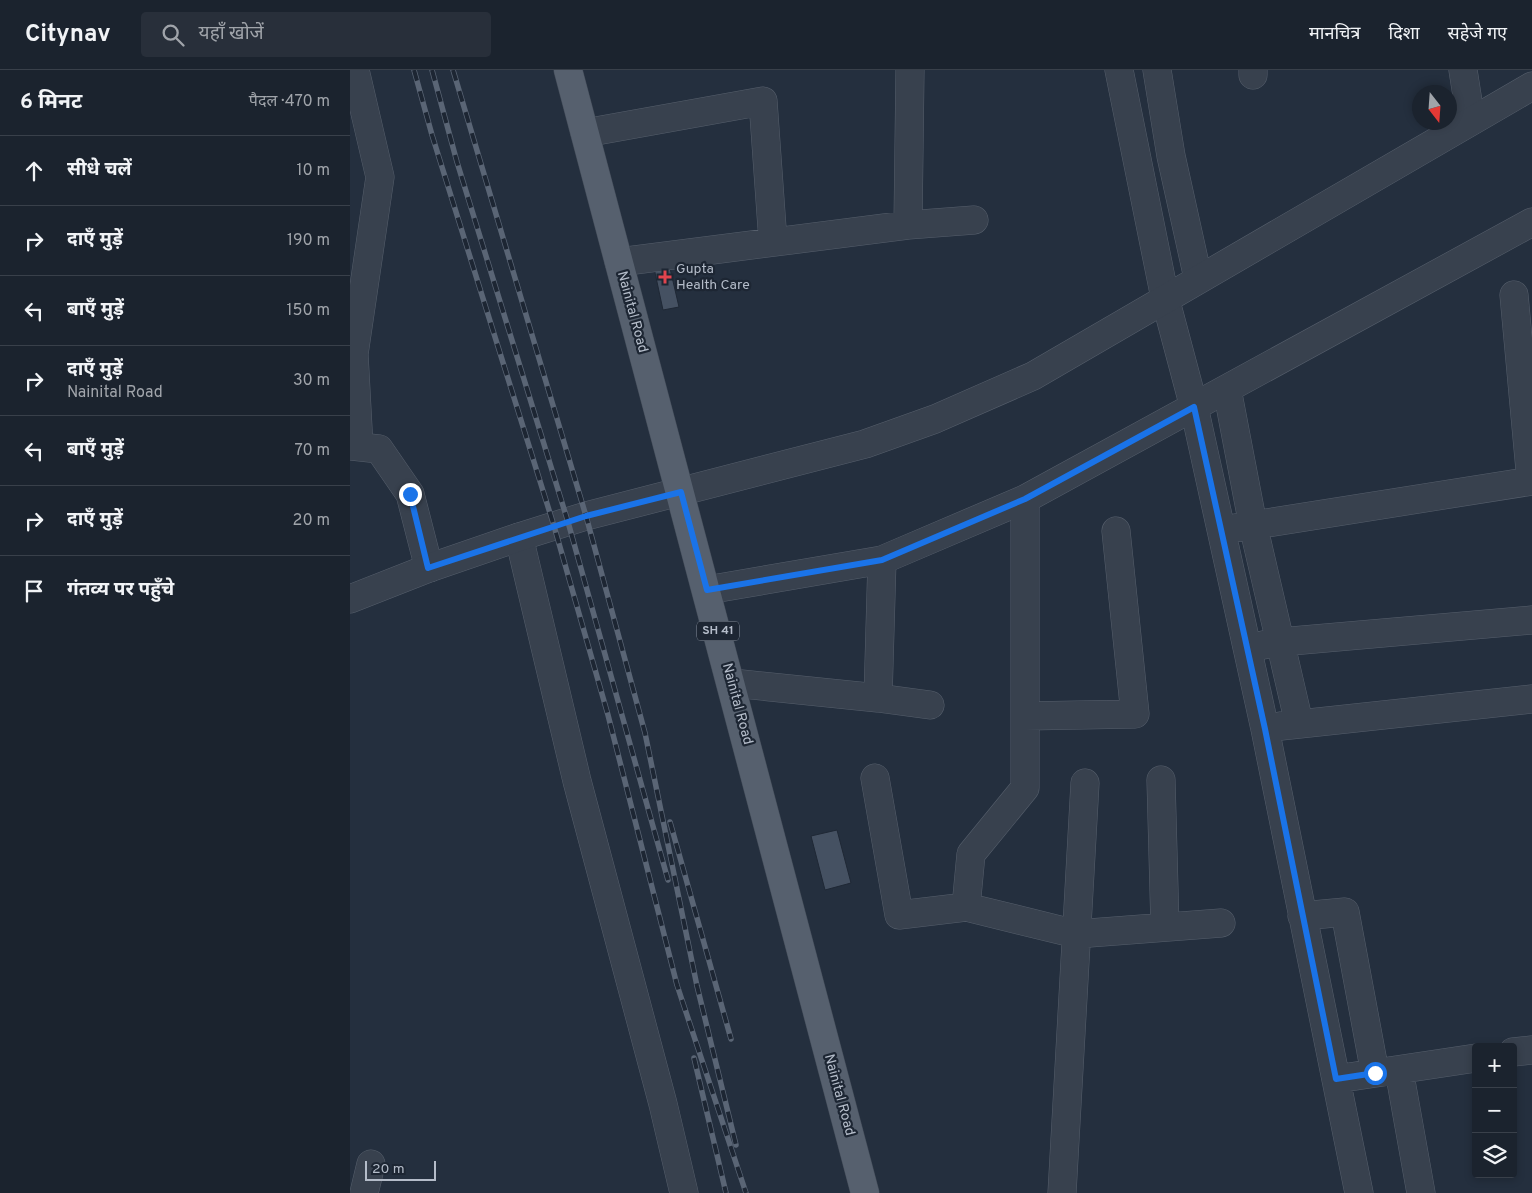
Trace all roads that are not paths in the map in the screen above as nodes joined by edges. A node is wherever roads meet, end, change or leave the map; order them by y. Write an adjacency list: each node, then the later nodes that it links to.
1 (355, 70): 18 (street)
2 (568, 70): 9 (main road, Nainital Road / SH 41)
3 (910, 70): 12 (street)
4 (1119, 70): 17 (street)
5 (1157, 70): 15 (street)
6 (1463, 70): 8 (street)
7 (1532, 86): 8 (street)
8 (1471, 121): 15 (street)
9 (585, 133): 13 (street); 14 (main road, Nainital Road / SH 41)
10 (974, 220): 12 (street)
11 (1532, 222): 19 (street)
12 (908, 225): 13 (street)
13 (773, 242): 14 (street)
14 (618, 262): 23 (main road, Nainital Road / SH 41)
15 (1198, 278): 17 (street)
16 (1514, 295): 22 (street)
17 (1165, 298): 20 (street); 23 (street)
18 (352, 354): 21 (street)
19 (1227, 389): 20 (street); 25 (street)
20 (1194, 407): 24 (street); 26 (street)
21 (355, 446): 30 (street)
22 (1531, 481): 25 (street)
23 (681, 492): 28 (street); 31 (main road, Nainital Road / SH 41)
24 (1025, 499): 29 (street); 40 (street)
25 (1253, 525): 26 (street); 34 (street)
26 (1221, 530): 35 (street)
27 (1116, 531): 40 (street)
28 (519, 537): 30 (street); 58 (street)
29 (882, 560): 31 (street); 37 (street)
30 (428, 568): 32 (street)
31 (707, 590): 36 (main road, Nainital Road / SH 41)
32 (350, 599)
33 (1532, 620): 34 (street)
34 (1280, 642): 35 (street); 41 (street)
35 (1247, 648): 42 (street)
36 (732, 683): 37 (street); 59 (main road, Nainital Road / SH 41)
37 (878, 698): 39 (street)
38 (1532, 699): 41 (street)
39 (930, 705)
40 (1025, 716): 46 (street)
41 (1299, 723): 42 (street)
42 (1265, 729): 47 (street)
43 (874, 778): 46 (street)
44 (1161, 780): 49 (street)
45 (1085, 783): 50 (street)
46 (966, 907): 50 (street)
47 (1302, 916): 54 (street); 55 (street)
48 (1221, 923): 49 (street)
49 (1165, 927): 50 (street)
50 (1076, 934): 60 (street)
51 (1532, 1050): 52 (street)
52 (1517, 1052)
53 (1472, 1059): 54 (street)
54 (1387, 1072): 55 (street); 62 (street)
55 (1336, 1079): 61 (street)
56 (371, 1164): 57 (street)
57 (364, 1193)
58 (684, 1193)
59 (865, 1193)
60 (1062, 1193)
61 (1359, 1193)
62 (1421, 1193)

